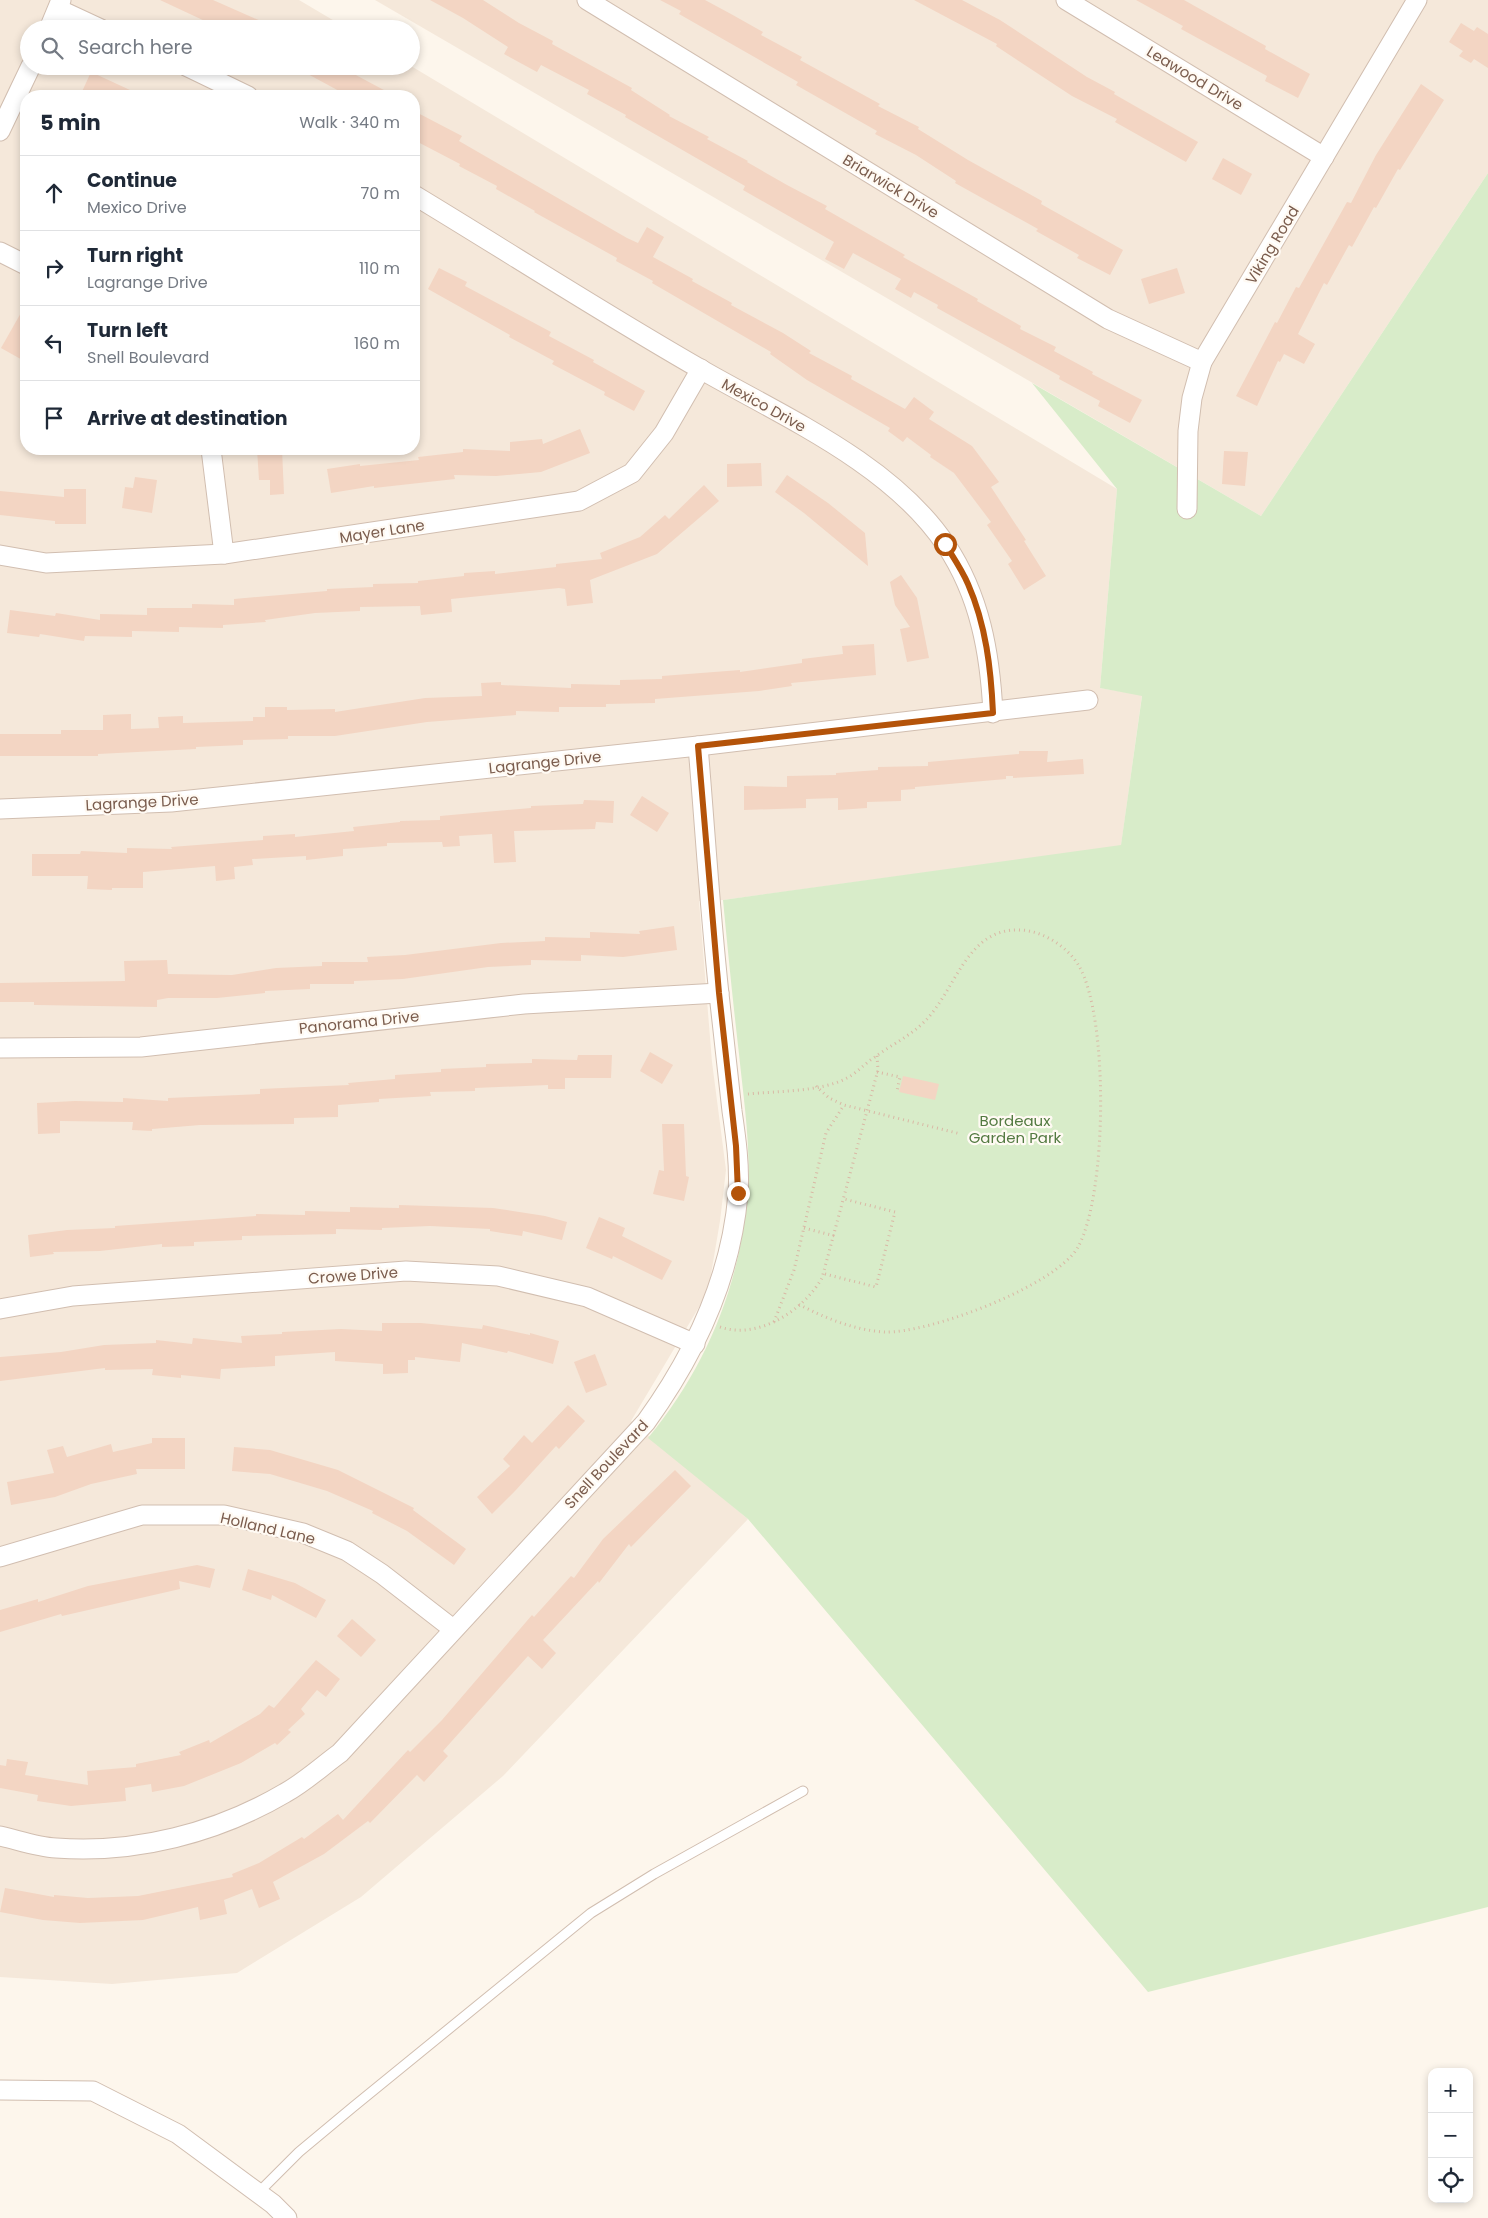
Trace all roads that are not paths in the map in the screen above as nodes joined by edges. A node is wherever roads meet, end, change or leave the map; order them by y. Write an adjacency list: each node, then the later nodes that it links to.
1 (587, 0): 15 (street, Briarwick Drive)
2 (1066, 0): 11 (street, Leawood Drive)
3 (1417, 0): 11 (street, Viking Road)
4 (60, 5): 5 (street); 6 (street)
5 (53, 20)
6 (86, 20)
7 (27, 75): 10 (street)
8 (205, 75): 9 (street)
9 (236, 90)
10 (0, 131)
11 (1324, 156): 15 (street, Viking Road)
12 (420, 199): 16 (street, Mexico Drive)
13 (0, 252): 14 (street)
14 (20, 262)
15 (1202, 362): 18 (street, Viking Road)
16 (701, 370): 19 (street, Mayer Lane); 22 (street, Mexico Drive)
17 (212, 455): 19 (street)
18 (1187, 509)
19 (224, 554): 20 (street, Mayer Lane)
20 (0, 555)
21 (1088, 700): 22 (street, Lagrange Drive)
22 (993, 713): 23 (street, Lagrange Drive)
23 (698, 746): 24 (street, Lagrange Drive); 25 (street, Snell Boulevard)
24 (0, 808)
25 (719, 993): 26 (street, Panorama Drive); 28 (street, Snell Boulevard)
26 (0, 1048)
27 (0, 1310): 28 (street, Crowe Drive)
28 (695, 1344): 30 (street, Snell Boulevard)
29 (0, 1557): 30 (street, Holland Lane)
30 (453, 1629): 32 (street, Snell Boulevard)
31 (803, 1791): 34 (lane)
32 (0, 1836)
33 (0, 2090): 34 (street)
34 (258, 2193): 35 (street)
35 (287, 2218)

